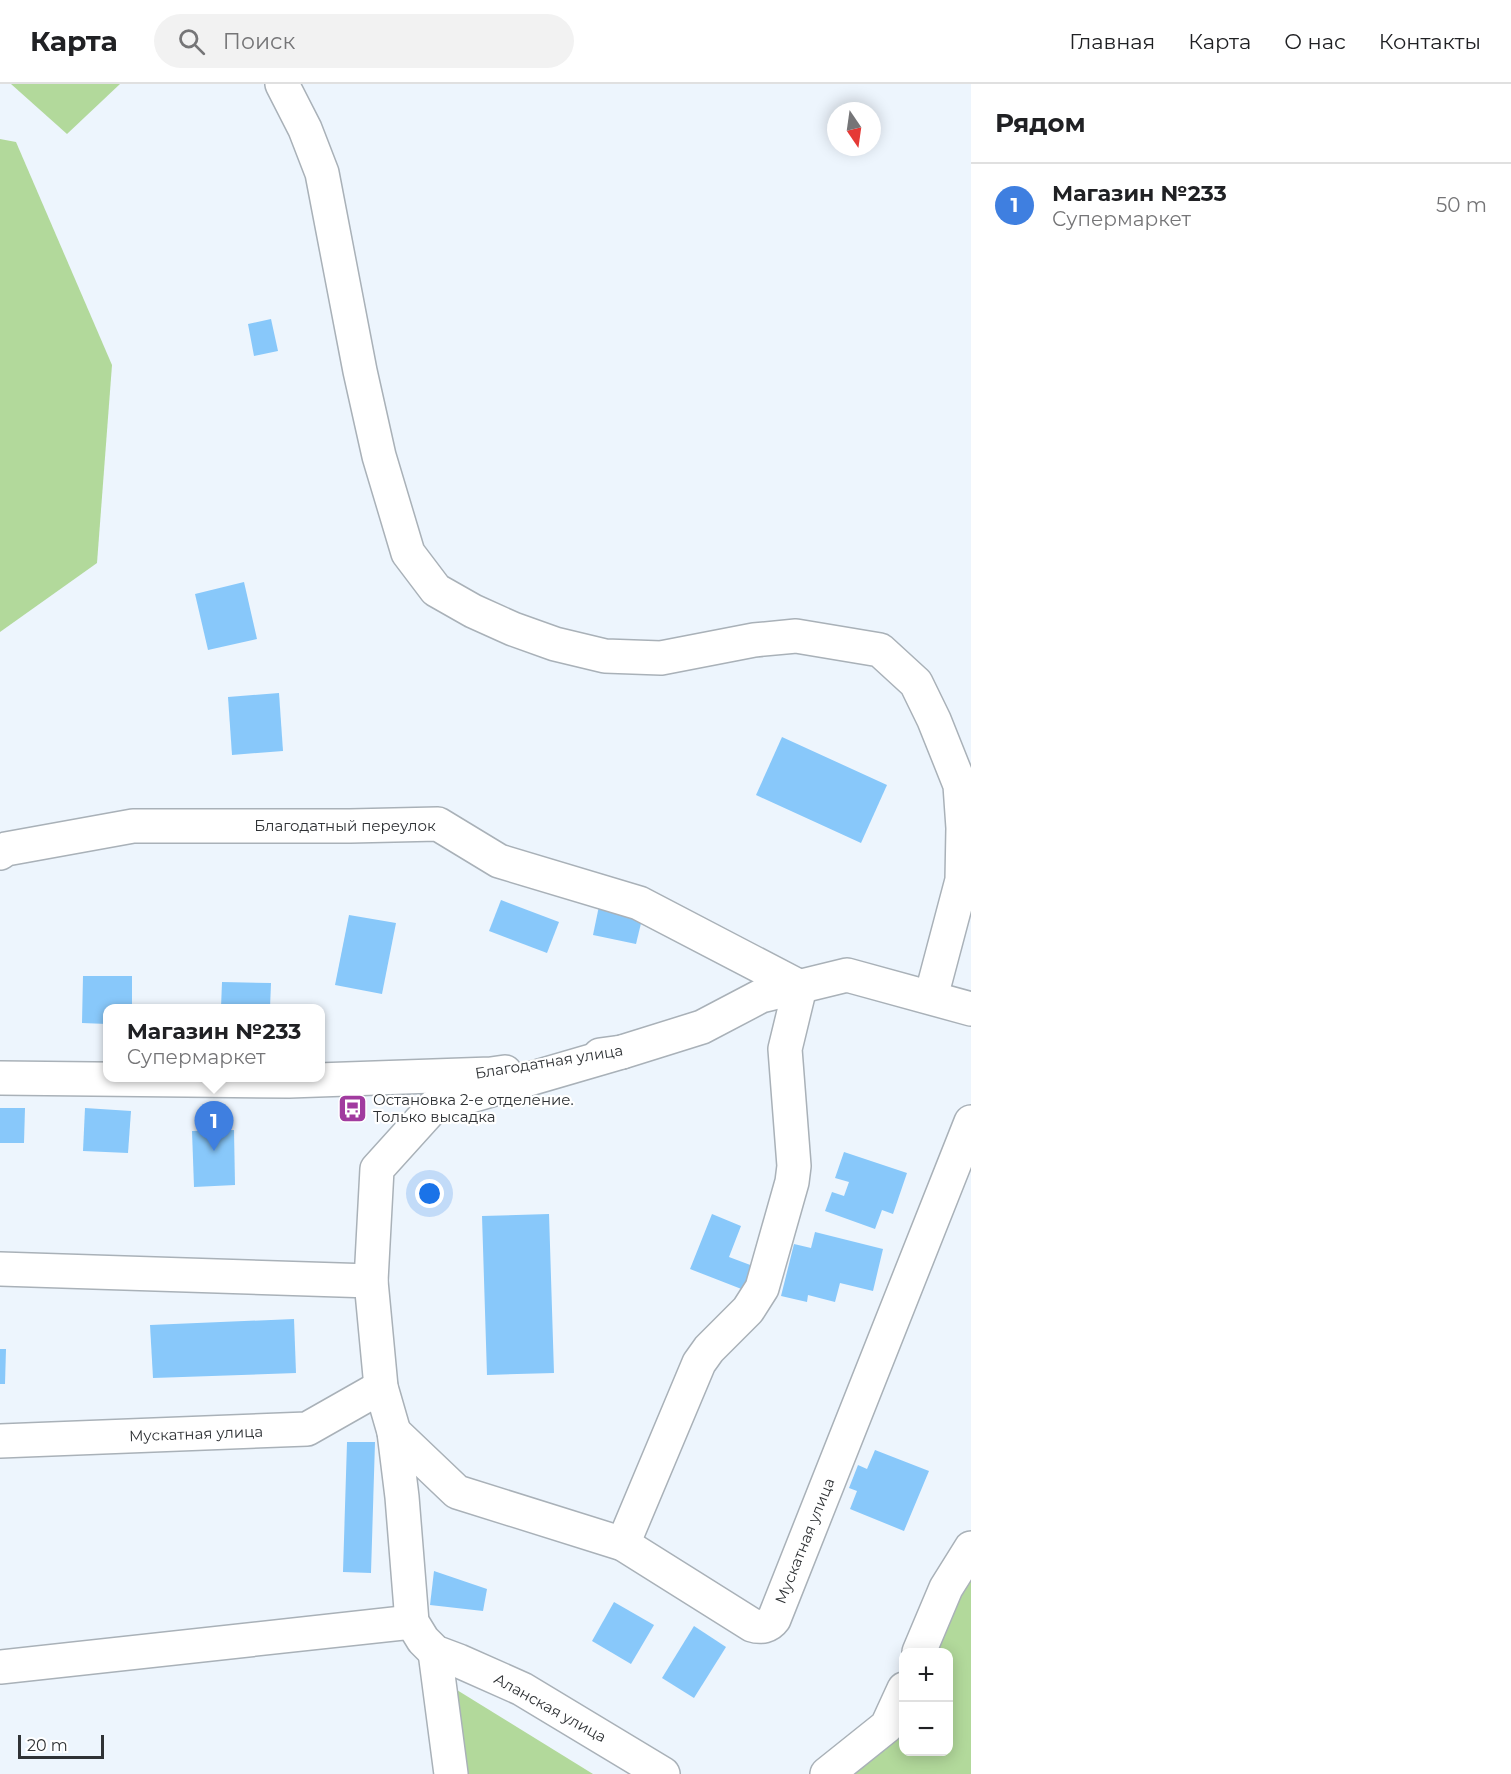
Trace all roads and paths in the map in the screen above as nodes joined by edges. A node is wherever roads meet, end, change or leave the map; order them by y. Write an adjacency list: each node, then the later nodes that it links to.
1 (282, 84): 4 (street)
2 (0, 853): 3 (street, Благодатный переулок)
3 (800, 987): 4 (street, Благодатная улица); 6 (street, Благодатная улица); 16 (street)
4 (931, 997): 5 (street, Благодатная улица)
5 (971, 1009)
6 (622, 1052): 9 (street, Благодатная улица); 12 (street)
7 (0, 1078): 8 (street, Благодатная улица)
8 (103, 1079)
9 (325, 1080)
10 (971, 1122): 16 (street, Мускатная улица)
11 (0, 1269): 12 (street)
12 (371, 1281): 13 (street)
13 (381, 1387): 14 (street); 15 (street, Мускатная улица)
14 (394, 1432): 16 (street, Мускатная улица); 18 (street)
15 (0, 1441)
16 (623, 1544)
17 (971, 1548): 19 (street)
18 (412, 1622): 20 (street, Аланская улица); 21 (street)
19 (921, 1648)
20 (435, 1652): 23 (street); 24 (street, Аланская улица)
21 (0, 1667)
22 (899, 1698): 25 (street)
23 (451, 1774)
24 (663, 1774)
25 (827, 1774)

